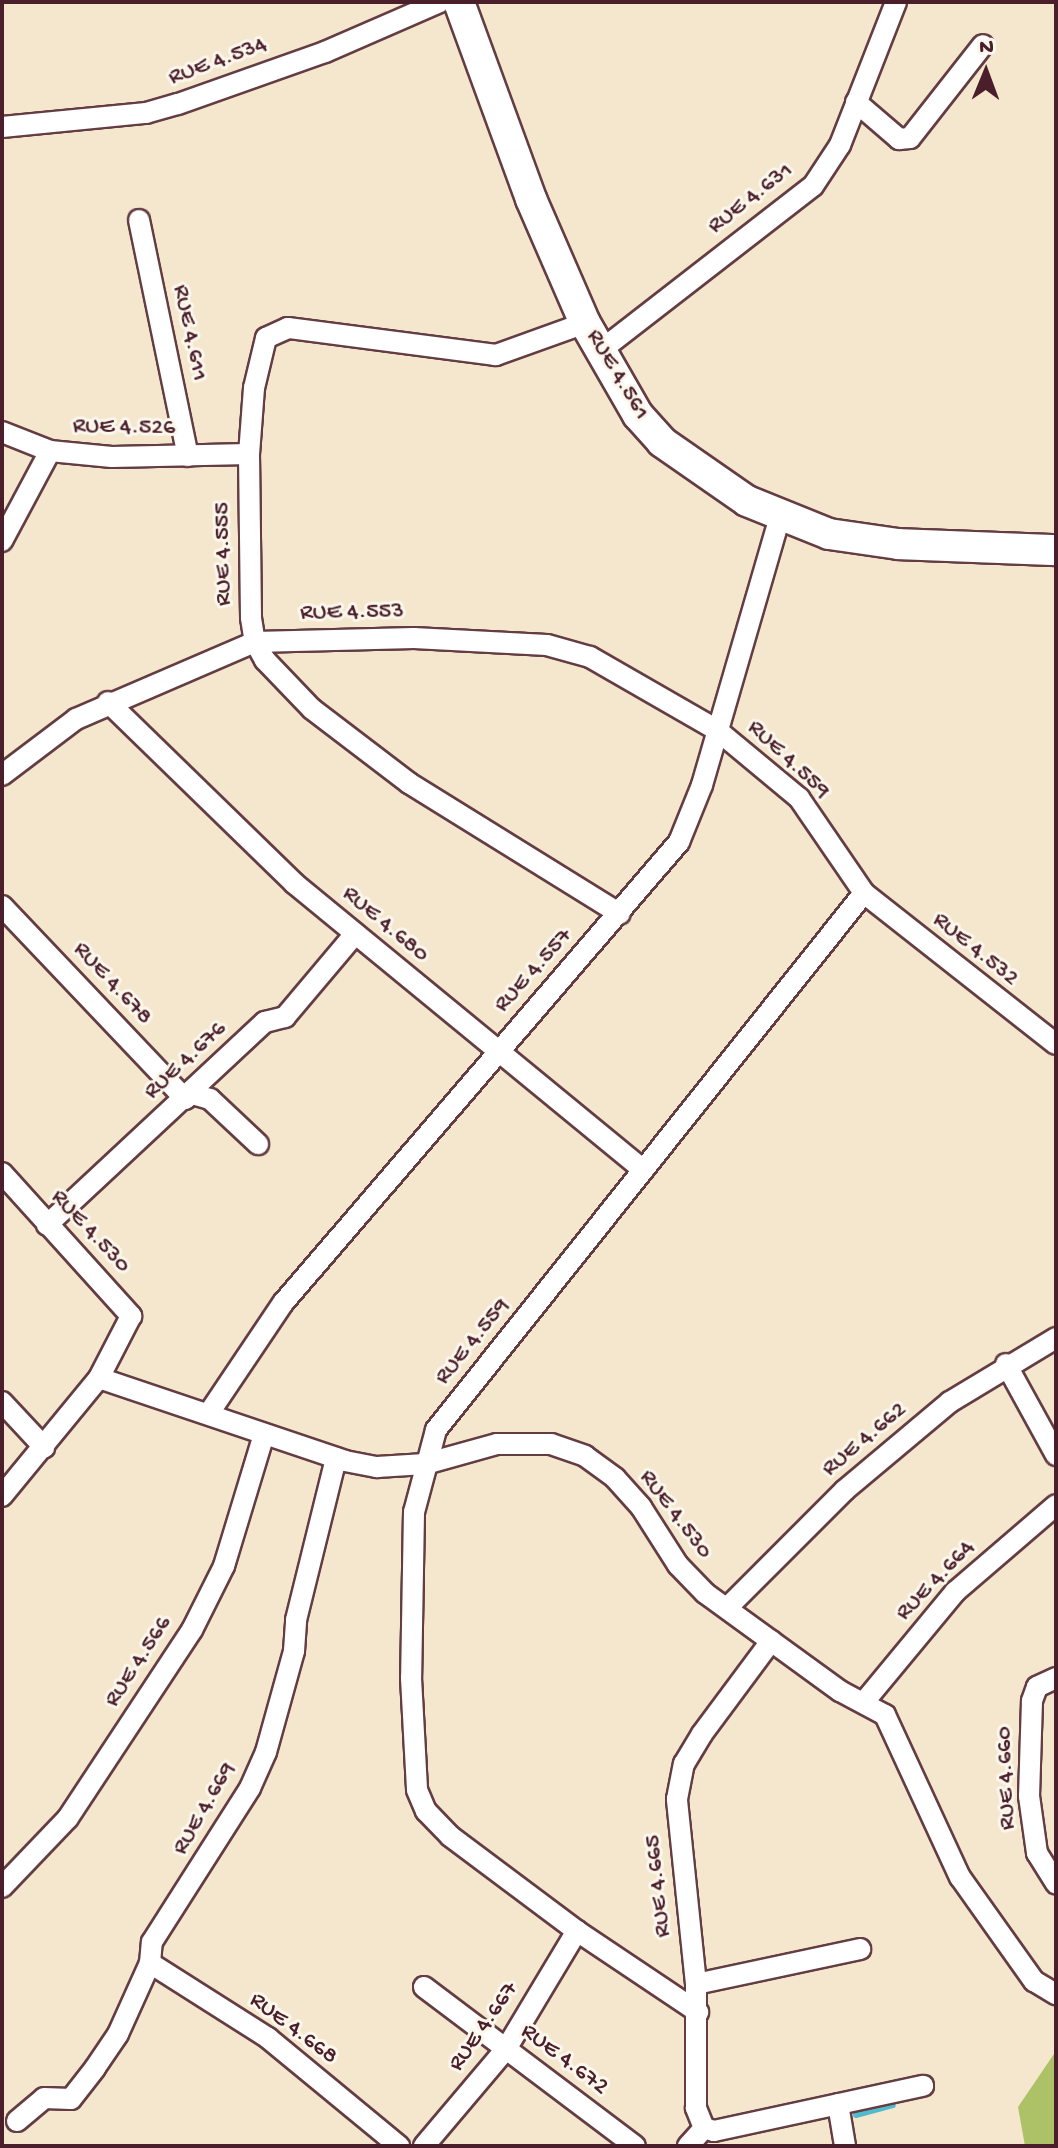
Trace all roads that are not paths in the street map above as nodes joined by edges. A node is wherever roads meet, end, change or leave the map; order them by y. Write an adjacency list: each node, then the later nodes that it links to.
1 (440, 2): 6 (street, RUE 4.534)
2 (459, 2): 8 (main road, RUE 4.561)
3 (896, 2): 5 (street, RUE 4.631)
4 (983, 45): 5 (street)
5 (856, 102): 9 (street, RUE 4.631)
6 (2, 127)
7 (139, 220): 13 (street, RUE 4.611)
8 (585, 323): 9 (main road, RUE 4.561); 12 (street, RUE 4.555)
9 (600, 351): 14 (main road, RUE 4.561)
10 (2, 432): 11 (street, RUE 4.526)
11 (50, 451): 13 (street, RUE 4.526); 15 (street)
12 (249, 454): 13 (street, RUE 4.526); 17 (street, RUE 4.555)
13 (188, 456)
14 (780, 517): 16 (main road, RUE 4.561); 19 (street, RUE 4.557)
15 (2, 541)
16 (1056, 550)
17 (255, 642): 18 (street, RUE 4.553); 19 (street, RUE 4.553); 23 (street)
18 (108, 702): 20 (street, RUE 4.553); 24 (street, RUE 4.680)
19 (717, 730): 21 (street, RUE 4.559); 23 (street, RUE 4.557)
20 (2, 775)
21 (864, 893): 25 (street, RUE 4.532); 29 (street, RUE 4.559)
22 (2, 906): 27 (street, RUE 4.678)
23 (620, 914): 26 (street, RUE 4.557)
24 (355, 934): 26 (street, RUE 4.680); 27 (street, RUE 4.676)
25 (1056, 1044)
26 (496, 1051): 29 (street, RUE 4.680); 36 (street, RUE 4.557)
27 (185, 1099): 28 (street); 31 (street, RUE 4.676)
28 (258, 1144)
29 (643, 1170): 41 (street, RUE 4.559)
30 (2, 1173): 31 (street, RUE 4.530)
31 (47, 1225): 34 (street, RUE 4.530)
32 (1056, 1338): 33 (street, RUE 4.662)
33 (1006, 1364): 39 (street); 44 (street, RUE 4.662)
34 (99, 1378): 36 (street, RUE 4.530); 38 (street)
35 (2, 1402): 38 (street)
36 (213, 1408): 37 (street, RUE 4.530)
37 (264, 1434): 40 (street, RUE 4.530); 49 (street, RUE 4.566)
38 (44, 1447): 42 (street)
39 (1056, 1455)
40 (336, 1458): 41 (street, RUE 4.530); 52 (street, RUE 4.669)
41 (425, 1464): 44 (street, RUE 4.530); 50 (street, RUE 4.559)
42 (2, 1496)
43 (1056, 1505): 47 (street, RUE 4.664)
44 (727, 1608): 45 (street, RUE 4.530)
45 (771, 1641): 47 (street, RUE 4.530); 53 (street, RUE 4.665)
46 (1056, 1678): 48 (street, RUE 4.660)
47 (864, 1702): 55 (street, RUE 4.530)
48 (1056, 1883)
49 (2, 1887)
50 (577, 1931): 56 (street, RUE 4.559); 57 (street, RUE 4.667)
51 (860, 1949): 53 (street)
52 (150, 1963): 60 (street, RUE 4.669); 62 (street, RUE 4.668)
53 (696, 1984): 56 (street, RUE 4.665)
54 (424, 1987): 57 (street, RUE 4.672)
55 (1055, 1994)
56 (698, 2012): 61 (street, RUE 4.665)
57 (506, 2049): 63 (street, RUE 4.667); 64 (street, RUE 4.672)
58 (923, 2086): 59 (street)
59 (838, 2104): 61 (street); 66 (street)
60 (17, 2121)
61 (704, 2128): 65 (street)
62 (399, 2146)
63 (424, 2146)
64 (635, 2146)
65 (688, 2146)
66 (845, 2146)

